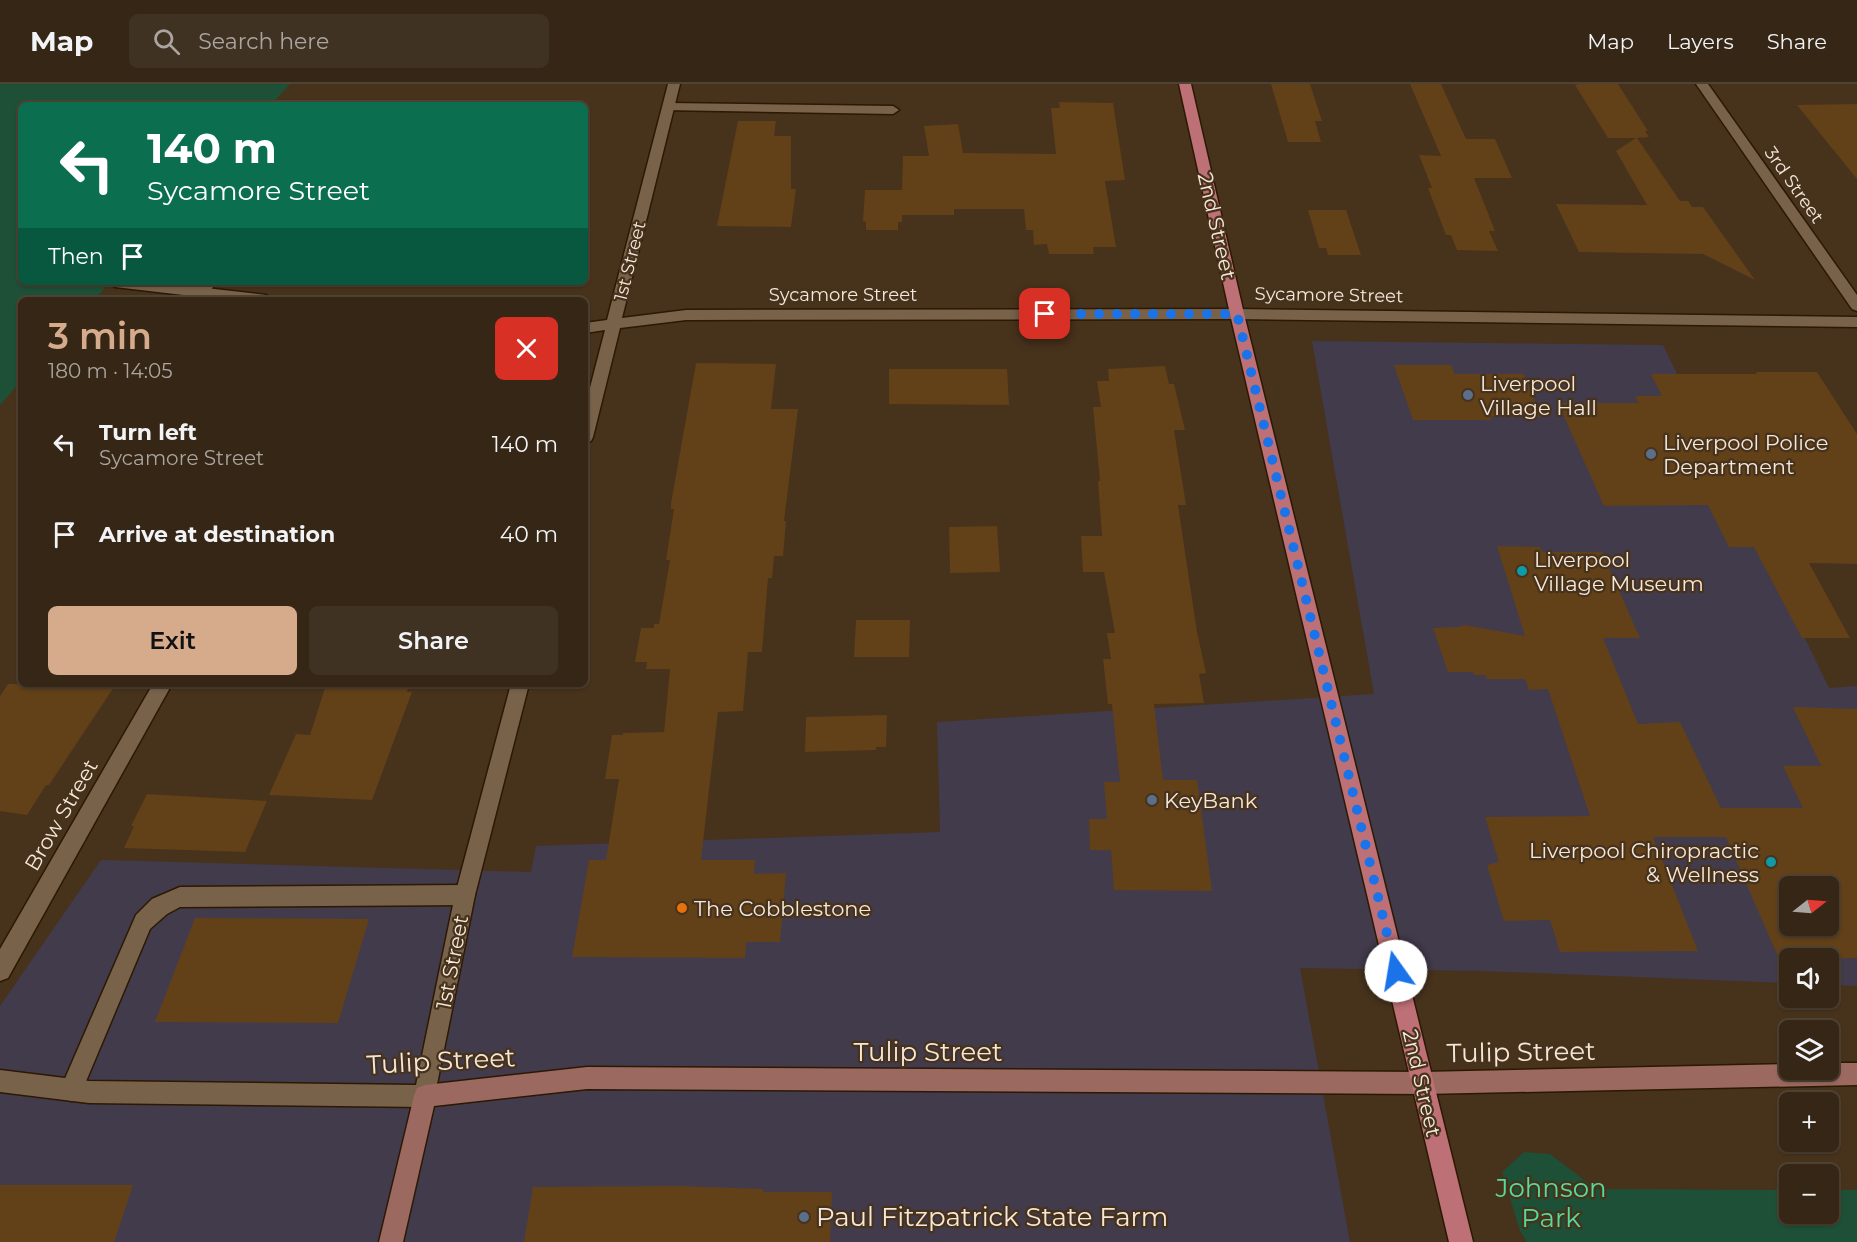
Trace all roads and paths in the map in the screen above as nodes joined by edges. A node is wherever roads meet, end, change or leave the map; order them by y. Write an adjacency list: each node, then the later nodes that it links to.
1 (674, 84): 4 (street, 1st Street)
2 (1185, 84): 10 (main road, 2nd Street)
3 (1702, 84): 9 (street, 3rd Street)
4 (668, 107): 5 (street); 12 (street, 1st Street)
5 (893, 110)
6 (169, 285): 7 (street)
7 (205, 287): 8 (street)
8 (252, 297)
9 (1857, 306)
10 (1237, 314): 11 (street, Sycamore Street); 12 (street, Sycamore Street); 21 (main road, 2nd Street)
11 (1857, 322)
12 (614, 326): 13 (street, Sycamore Street); 14 (street, 1st Street)
13 (588, 327)
14 (588, 426)
15 (161, 687): 18 (street, Brow Street)
16 (519, 687): 17 (street, 1st Street)
17 (465, 895): 22 (street); 23 (street, 1st Street)
18 (0, 970)
19 (1857, 1074): 21 (street, Tulip Street)
20 (0, 1081): 22 (street, Tulip Street)
21 (1422, 1083): 23 (street, Tulip Street); 25 (main road, 2nd Street)
22 (71, 1090): 23 (street, Tulip Street)
23 (425, 1096): 24 (street, 1st Street)
24 (390, 1242)
25 (1461, 1242)

